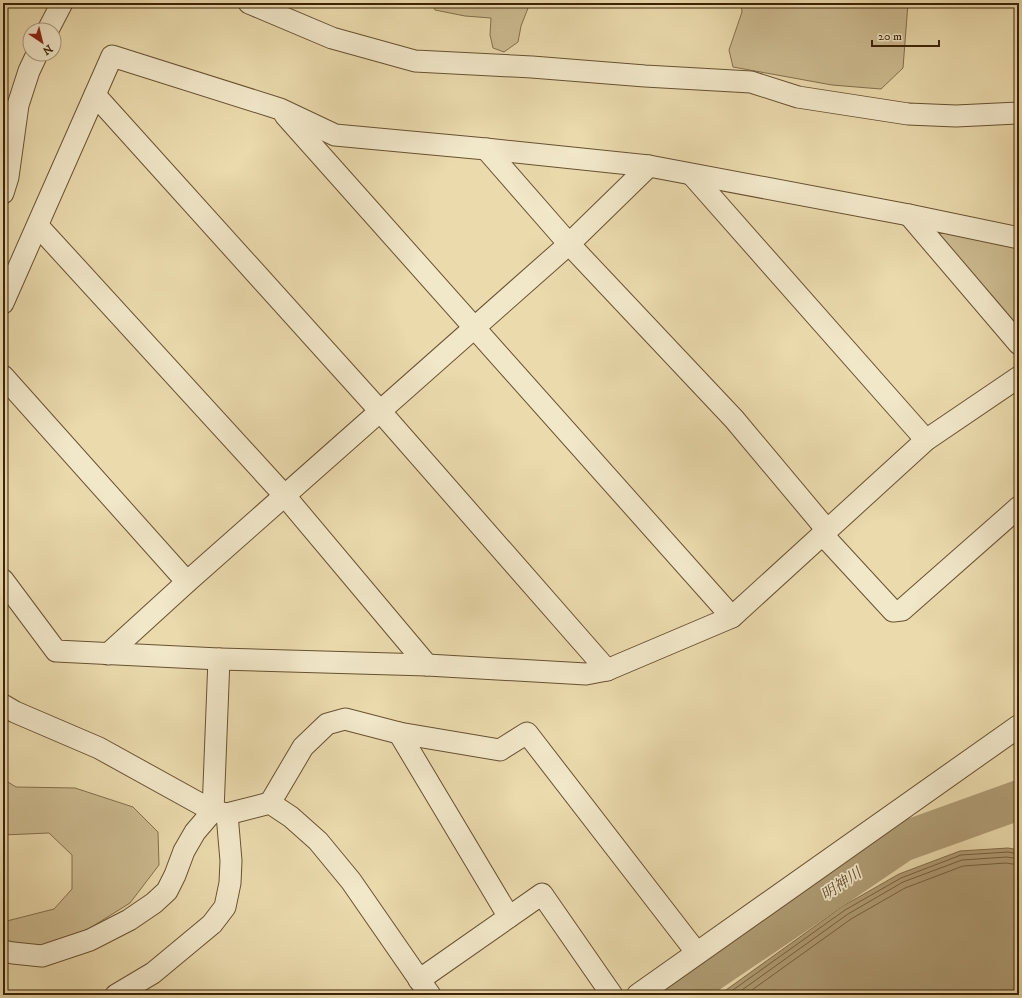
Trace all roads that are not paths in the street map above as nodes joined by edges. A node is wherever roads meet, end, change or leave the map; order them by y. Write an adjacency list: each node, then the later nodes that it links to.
1 (62, 3): 3 (street)
2 (250, 3): 7 (street)
3 (52, 22)
4 (33, 62): 11 (street)
5 (95, 95): 6 (street); 13 (street); 21 (street)
6 (280, 109): 8 (street); 17 (street)
7 (1019, 113)
8 (486, 149): 9 (street); 15 (street)
9 (649, 166): 10 (street); 15 (street)
10 (692, 175): 12 (street); 22 (street)
11 (3, 193)
12 (909, 215): 14 (street); 18 (street)
13 (38, 226): 16 (street); 23 (street)
14 (1019, 238)
15 (569, 244): 17 (street); 25 (street)
16 (3, 303)
17 (476, 328): 21 (street); 28 (street)
18 (1019, 344)
19 (3, 376): 27 (street)
20 (1019, 377): 22 (street)
21 (380, 411): 23 (street); 32 (street)
22 (926, 440): 25 (street)
23 (285, 496): 27 (street); 31 (street)
24 (1019, 507): 25 (street)
25 (825, 532): 28 (street)
26 (3, 580): 29 (street)
27 (187, 582): 29 (street)
28 (732, 617): 32 (street)
29 (108, 654): 30 (street)
30 (220, 659): 31 (street); 37 (street)
31 (427, 665): 32 (street)
32 (607, 670)
33 (3, 705): 37 (street)
34 (1019, 726): 40 (street)
35 (399, 733): 36 (street); 38 (street); 40 (street)
36 (270, 803): 37 (street); 41 (street)
37 (220, 812): 39 (street); 42 (street)
38 (509, 918): 41 (street); 43 (street)
39 (3, 951)
40 (696, 953): 44 (street)
41 (425, 988)
42 (116, 995)
43 (612, 995)
44 (638, 995)

